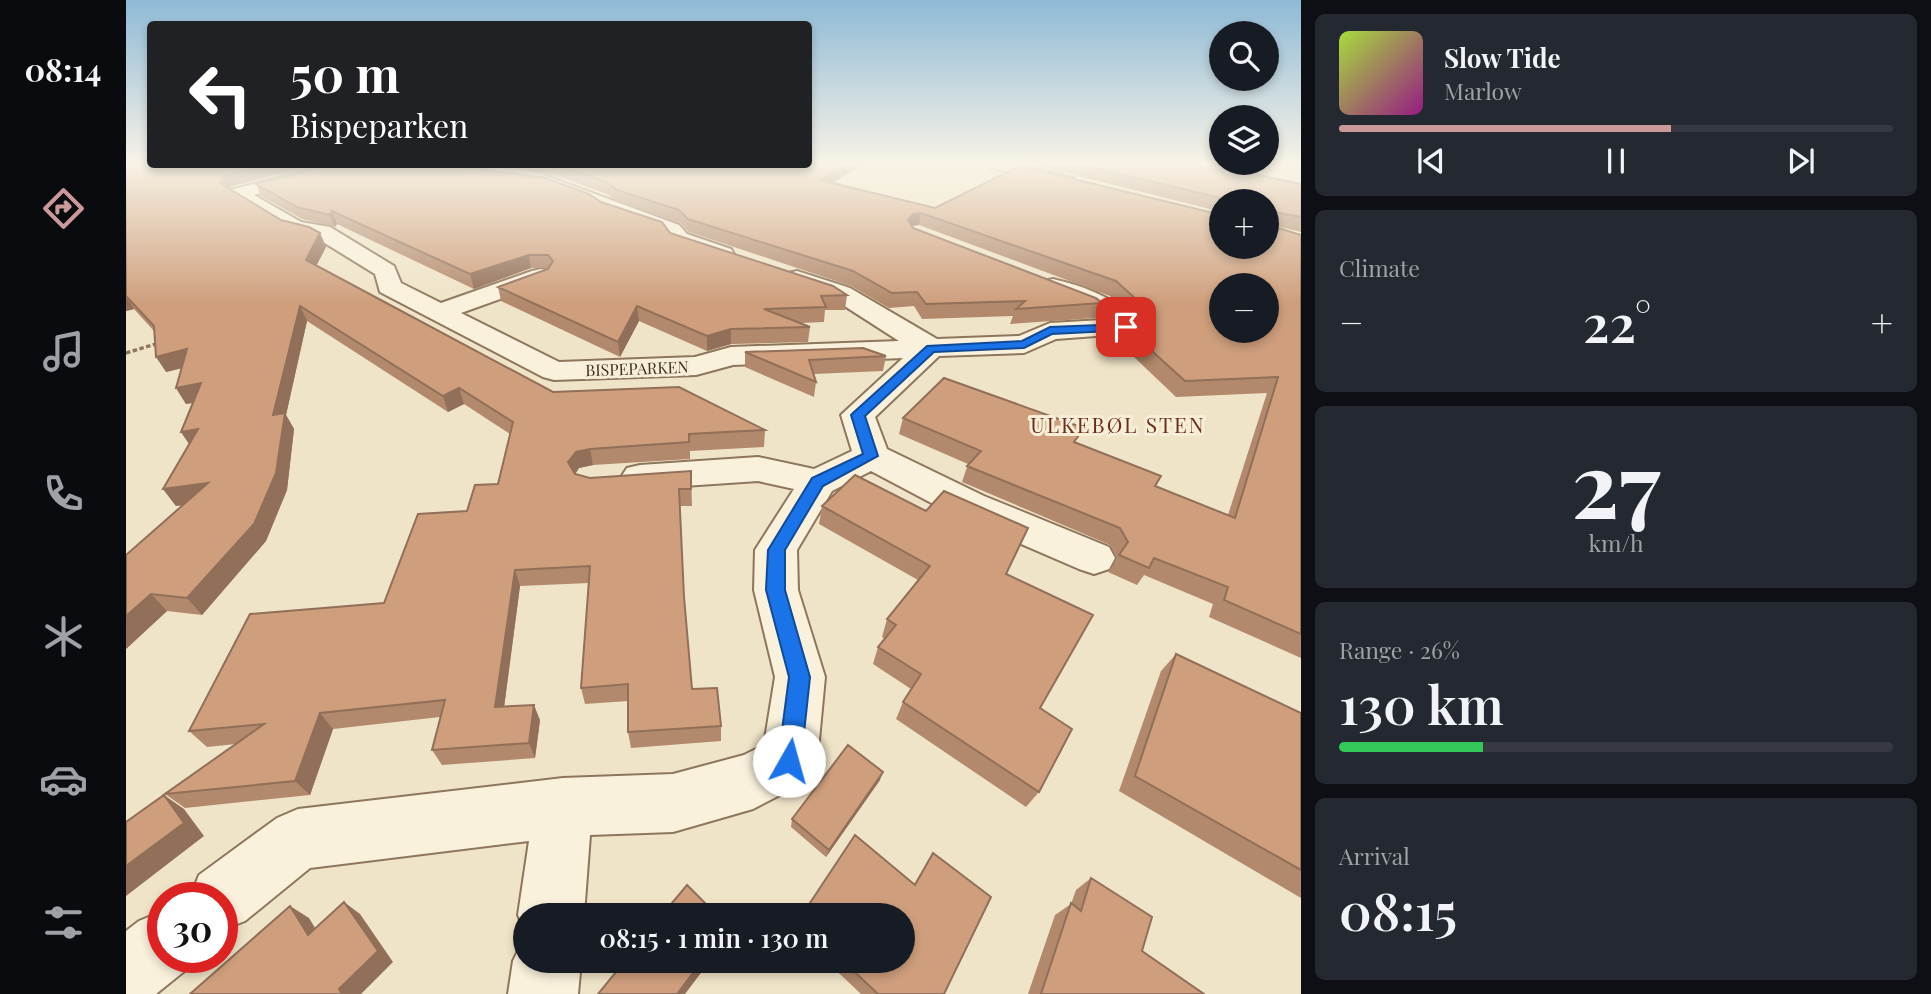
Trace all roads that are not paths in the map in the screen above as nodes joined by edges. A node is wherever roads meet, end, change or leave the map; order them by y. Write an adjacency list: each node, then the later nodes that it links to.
1 (266, 210): 7 (street, BISPEPARKEN)
2 (617, 210): 3 (street)
3 (741, 260)
4 (778, 272): 8 (street)
5 (1022, 274): 8 (street, BISPEPARKEN)
6 (541, 276): 7 (street)
7 (440, 312): 8 (street, BISPEPARKEN)
8 (931, 348): 9 (street)
9 (871, 456): 11 (street); 12 (street)
10 (607, 480): 11 (street)
11 (818, 482): 13 (street)
12 (1094, 558)
13 (563, 807): 14 (street); 15 (street)
14 (238, 886)
15 (552, 903)
16 (147, 958): 18 (street)
17 (546, 973): 19 (street)
18 (126, 974)
19 (543, 994)

